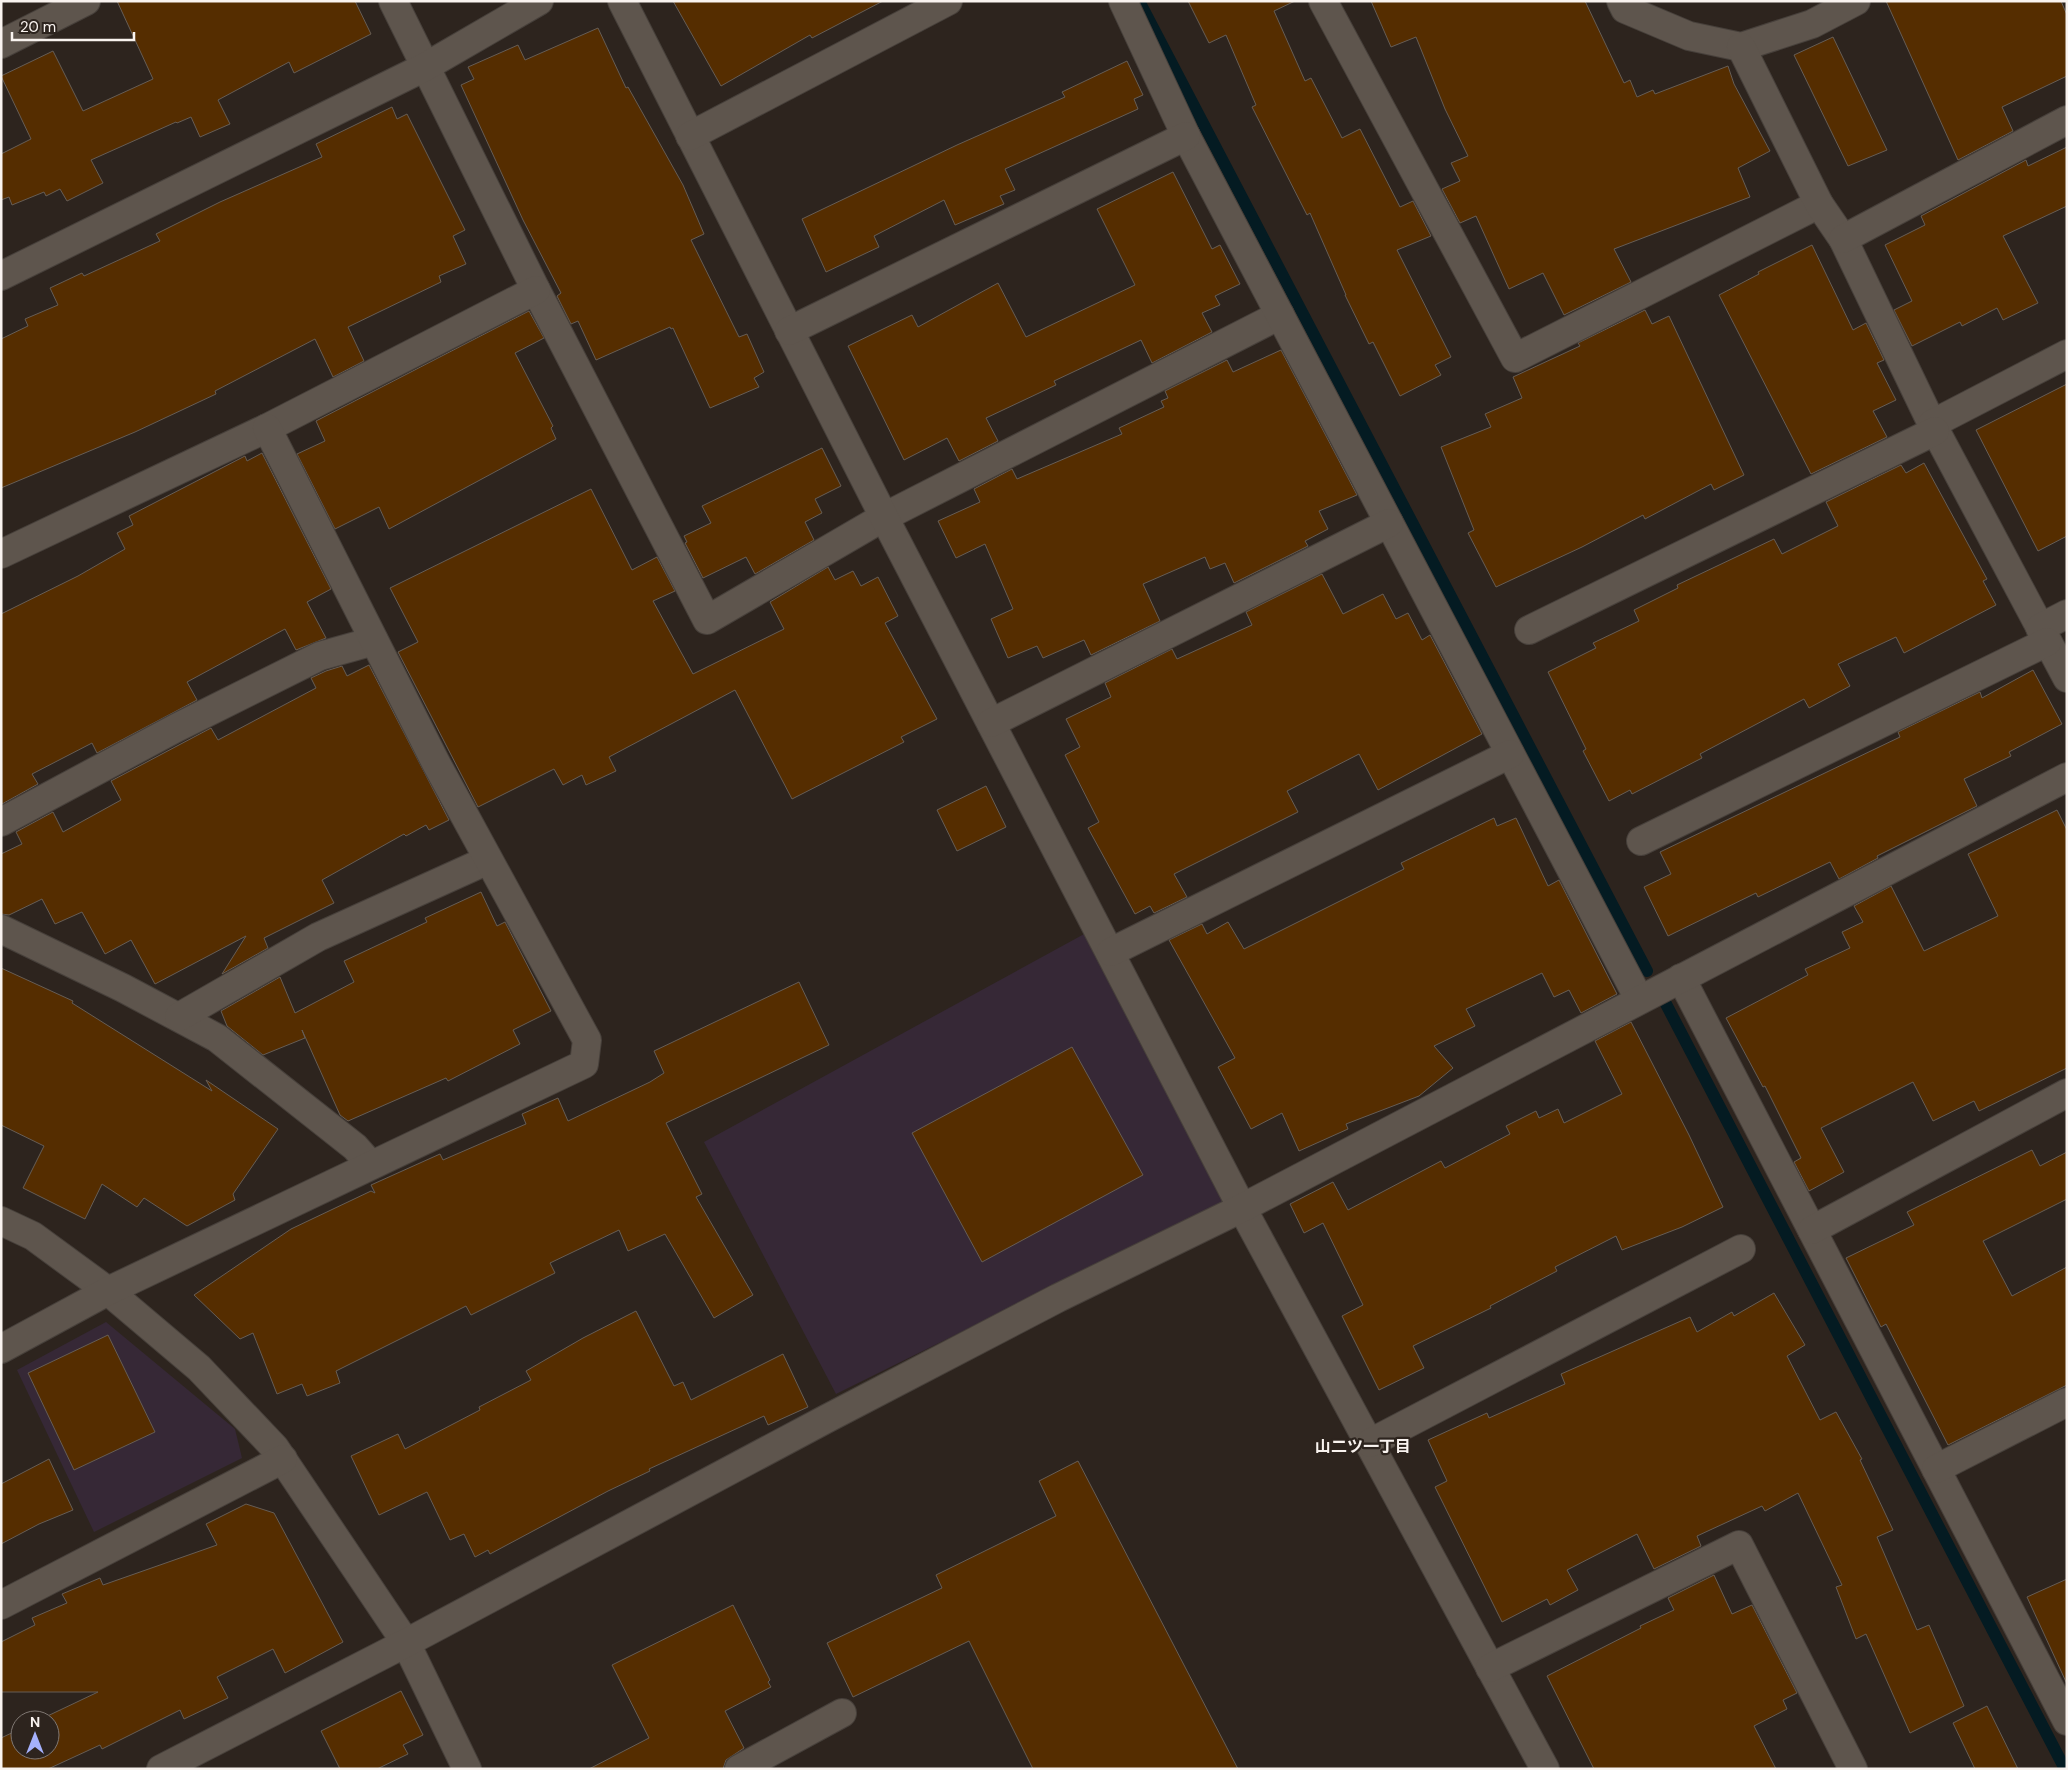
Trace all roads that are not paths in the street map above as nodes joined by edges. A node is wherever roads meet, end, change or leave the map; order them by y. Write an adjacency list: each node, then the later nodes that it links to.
1 (86, 1): 10 (street)
2 (393, 1): 12 (street)
3 (539, 1): 12 (street)
4 (622, 1): 14 (street)
5 (948, 1): 14 (street)
6 (1123, 1): 15 (street)
7 (1323, 1): 16 (street)
8 (1621, 1): 11 (street)
9 (1856, 1): 11 (street)
10 (1, 44)
11 (1741, 47): 16 (street)
12 (424, 67): 18 (street); 19 (street)
13 (2067, 120): 17 (street)
14 (690, 136): 21 (street)
15 (1186, 136): 20 (street); 21 (street)
16 (1819, 204): 17 (street)
17 (1843, 239): 23 (street)
18 (1, 276)
19 (536, 290): 24 (street); 25 (street)
20 (1280, 315): 25 (street); 26 (street)
21 (789, 332): 25 (street)
22 (2067, 354): 23 (street)
23 (1934, 427): 29 (street); 30 (street)
24 (267, 428): 27 (street); 31 (street)
25 (884, 517): 33 (street)
26 (1389, 523): 33 (street); 34 (street)
27 (1, 554)
28 (2067, 614): 30 (street)
29 (1529, 630)
30 (2044, 635): 32 (street); 37 (street)
31 (374, 641): 36 (street); 38 (street)
32 (2067, 678)
33 (991, 723): 40 (street)
34 (1510, 754): 40 (street); 42 (street)
35 (2067, 777): 41 (street)
36 (1, 822)
37 (1641, 841)
38 (488, 860): 43 (street); 45 (street)
39 (1, 929): 43 (street)
40 (1111, 952): 46 (street)
41 (1681, 978): 42 (street); 48 (street)
42 (1639, 1000): 46 (street)
43 (179, 1017): 45 (street)
44 (2067, 1093): 48 (street)
45 (372, 1166): 50 (street)
46 (1242, 1208): 53 (street); 57 (street)
47 (1, 1221): 50 (street)
48 (1812, 1230): 55 (street)
49 (1742, 1250): 53 (street)
50 (108, 1291): 51 (street); 54 (street)
51 (1, 1349)
52 (2067, 1402): 55 (street)
53 (1370, 1444): 58 (street)
54 (283, 1459): 56 (street); 57 (street)
55 (1936, 1469): 60 (street)
56 (1, 1605)
57 (406, 1643): 61 (street); 62 (street)
58 (1490, 1668): 64 (street); 65 (street)
59 (842, 1713): 63 (street)
60 (2067, 1722)
61 (160, 1769)
62 (467, 1769)
63 (739, 1769)
64 (1545, 1769)
65 (1853, 1769)

